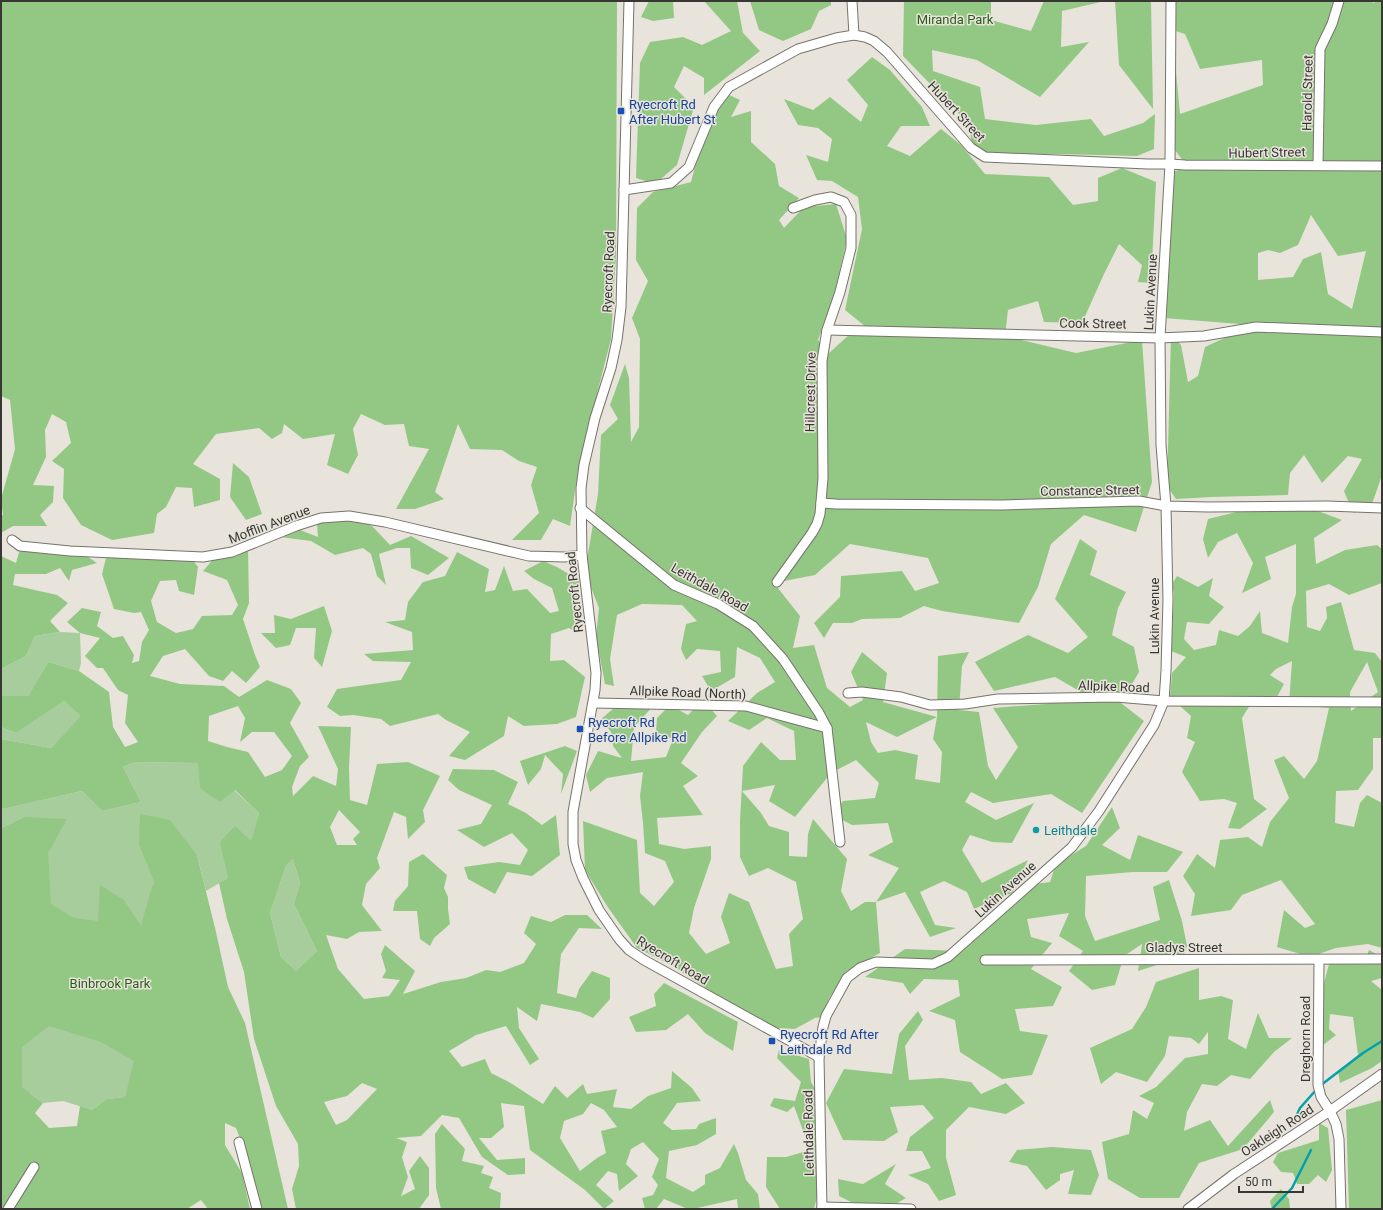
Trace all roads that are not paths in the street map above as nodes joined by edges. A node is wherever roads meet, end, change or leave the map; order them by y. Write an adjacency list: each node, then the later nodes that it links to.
1 (629, 1): 9 (street, Ryecroft Road)
2 (852, 1): 5 (street)
3 (1171, 1): 6 (street, Lukin Avenue)
4 (1339, 1): 7 (street, Harold Street)
5 (854, 35): 6 (street, Hubert Street); 9 (street, Hubert Street)
6 (1170, 164): 7 (street, Hubert Street); 13 (street, Lukin Avenue)
7 (1318, 165): 8 (street, Hubert Street)
8 (1382, 166)
9 (624, 190): 16 (street, Ryecroft Road)
10 (793, 208): 11 (street, Hillcrest Drive)
11 (827, 330): 13 (street, Cook Street); 14 (street, Hillcrest Drive)
12 (1382, 332): 13 (street, Cook Street)
13 (1160, 338): 15 (street, Lukin Avenue)
14 (822, 503): 15 (street, Constance Street); 20 (street, Hillcrest Drive)
15 (1166, 506): 17 (street, Constance Street); 22 (street, Lukin Avenue)
16 (580, 508): 19 (street, Ryecroft Road); 25 (street, Leithdale Road)
17 (1382, 508)
18 (12, 540): 19 (street, Mofflin Avenue)
19 (582, 556): 24 (street, Ryecroft Road)
20 (777, 582)
21 (848, 693): 22 (street, Allpike Road)
22 (1164, 701): 23 (street, Allpike Road); 30 (street, Lukin Avenue)
23 (1382, 702)
24 (594, 703): 25 (street, Allpike Road (North)); 30 (street, Ryecroft Road)
25 (827, 728): 26 (street, Leithdale Road)
26 (840, 842)
27 (1382, 959): 29 (street, Gladys Street)
28 (985, 960): 29 (street, Gladys Street)
29 (1319, 960): 32 (street, Dreghorn Road)
30 (819, 1057): 35 (street, Leithdale Road)
31 (1382, 1074): 32 (street, Oakleigh Road)
32 (1330, 1111): 39 (street, Oakleigh Road); 40 (street, Dreghorn Road)
33 (239, 1142): 37 (street)
34 (34, 1167): 36 (street)
35 (822, 1208): 38 (street)
36 (8, 1209)
37 (257, 1209)
38 (910, 1209)
39 (1188, 1209)
40 (1341, 1209)

